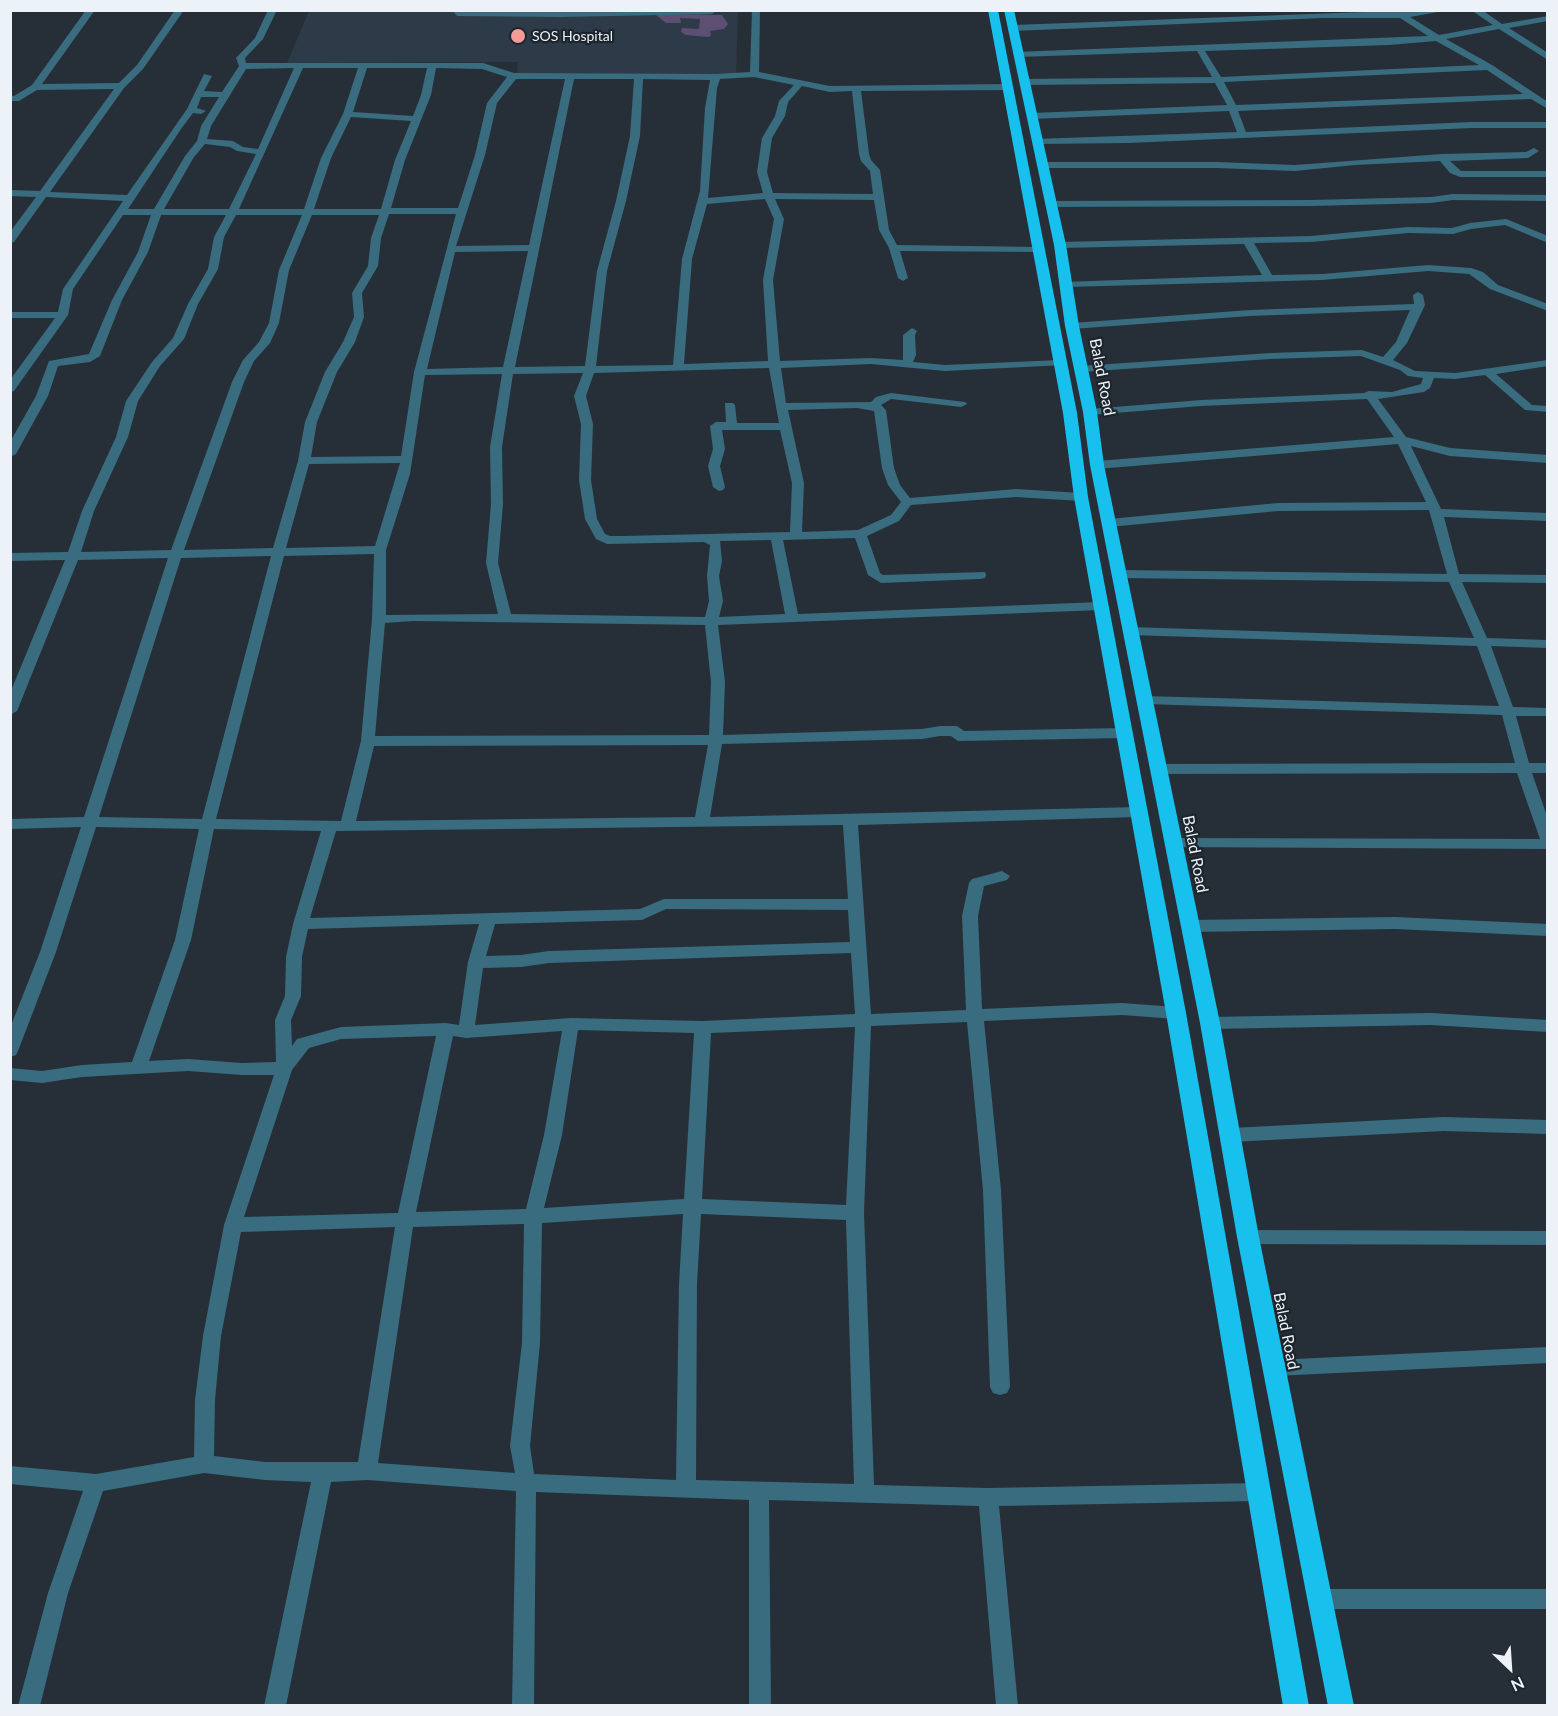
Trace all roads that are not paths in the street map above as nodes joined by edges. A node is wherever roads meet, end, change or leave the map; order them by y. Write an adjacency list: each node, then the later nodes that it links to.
1 (91, 10): 33 (street)
2 (180, 10): 32 (street)
3 (273, 10): 21 (street)
4 (456, 10): 9 (street)
5 (756, 10): 23 (street)
6 (993, 10): 31 (highway, Balad Road)
7 (1444, 10): 10 (street)
8 (1475, 10): 13 (street)
9 (712, 11)
10 (1402, 15): 12 (street); 14 (street)
11 (1548, 18): 13 (street)
12 (1011, 19): 16 (highway, Balad Road)
13 (1500, 26): 14 (street); 17 (street)
14 (1438, 38): 15 (street); 22 (street)
15 (1200, 48): 16 (street); 29 (street)
16 (1018, 54): 31 (highway, Balad Road)
17 (1548, 57)
18 (300, 65): 19 (street); 21 (street); 48 (street)
19 (363, 65): 20 (street); 43 (street)
20 (432, 65): 26 (street); 45 (street)
21 (243, 66): 36 (street)
22 (1489, 67): 29 (street); 37 (street)
23 (754, 74): 28 (street); 30 (street)
24 (570, 75): 26 (street); 27 (street); 75 (street)
25 (207, 76): 35 (street)
26 (513, 76): 65 (street)
27 (639, 76): 28 (street); 93 (street)
28 (716, 77): 63 (street)
29 (1218, 80): 31 (street); 41 (street)
30 (799, 84): 34 (street); 59 (street)
31 (1016, 84): 34 (street); 44 (highway, Balad Road); 78 (highway, Balad Road)
32 (121, 86): 33 (street); 58 (street)
33 (35, 87): 38 (street)
34 (855, 89): 60 (street)
35 (198, 94): 36 (street); 40 (street)
36 (227, 95): 42 (street)
37 (1532, 96): 39 (street); 41 (street)
38 (12, 101)
39 (1548, 106)
40 (191, 110): 42 (street); 61 (street)
41 (1234, 110): 44 (street); 47 (street)
42 (216, 112): 49 (street)
43 (348, 114): 45 (street); 67 (street)
44 (1032, 116): 50 (highway, Balad Road)
45 (417, 120): 68 (street)
46 (1548, 125): 47 (street)
47 (1242, 134): 50 (street)
48 (266, 140): 51 (street); 53 (street)
49 (202, 141): 51 (street); 69 (street)
50 (1037, 141): 55 (highway, Balad Road)
51 (233, 144): 53 (street)
52 (1534, 151): 54 (street)
53 (261, 152): 70 (street)
54 (1442, 157): 55 (street); 56 (street)
55 (1042, 165): 64 (highway, Balad Road)
56 (1548, 174)
57 (10, 193): 58 (street)
58 (42, 195): 61 (street); 71 (street)
59 (769, 196): 60 (street); 63 (street); 90 (street)
60 (878, 197): 76 (street)
61 (130, 198): 66 (street)
62 (1548, 198): 64 (street)
63 (703, 201): 92 (street)
64 (1051, 204): 74 (highway, Balad Road)
65 (462, 211): 68 (street); 77 (street)
66 (121, 212): 69 (street); 84 (street)
67 (308, 212): 68 (street); 70 (street); 127 (street)
68 (385, 212): 113 (street)
69 (157, 213): 70 (street); 110 (street)
70 (232, 213): 128 (street)
71 (10, 240)
72 (1247, 240): 73 (street); 74 (street); 79 (street)
73 (1548, 240)
74 (1060, 245): 81 (highway, Balad Road)
75 (534, 248): 77 (street); 95 (street)
76 (894, 248): 78 (street); 80 (street)
77 (451, 249): 96 (street)
78 (1038, 250): 88 (highway, Balad Road)
79 (1268, 277): 81 (street); 82 (street)
80 (903, 278)
81 (1067, 284): 85 (highway, Balad Road)
82 (1548, 308)
83 (10, 315): 84 (street)
84 (63, 315): 99 (street)
85 (1072, 326): 87 (street); 94 (highway, Balad Road)
86 (912, 331): 91 (street)
87 (1386, 361): 94 (street); 98 (street)
88 (1060, 363): 91 (street); 116 (highway, Balad Road)
89 (1548, 363): 97 (street)
90 (773, 364): 91 (street); 92 (street); 103 (street)
91 (907, 364)
92 (678, 368): 93 (street)
93 (590, 369): 95 (street); 124 (street)
94 (1082, 369): 106 (highway, Balad Road)
95 (508, 370): 96 (street); 136 (street)
96 (420, 372): 111 (street)
97 (1488, 372): 98 (street); 105 (street)
98 (1429, 375): 100 (street)
99 (10, 389)
100 (1369, 394): 106 (street); 109 (street)
101 (962, 404): 104 (street)
102 (729, 405): 107 (street)
103 (780, 406): 104 (street); 108 (street)
104 (874, 406): 117 (street)
105 (1548, 409)
106 (1090, 412): 114 (highway, Balad Road)
107 (732, 426): 108 (street); 115 (street)
108 (786, 427): 122 (street)
109 (1402, 440): 112 (street); 114 (street); 118 (street)
110 (10, 454)
111 (406, 459): 113 (street); 125 (street)
112 (1548, 459)
113 (304, 461): 126 (street)
114 (1097, 465): 120 (highway, Balad Road)
115 (719, 487)
116 (1081, 497): 117 (street); 134 (highway, Balad Road)
117 (907, 502): 121 (street)
118 (1434, 510): 119 (street); 120 (street); 132 (street)
119 (1548, 517)
120 (1109, 523): 130 (highway, Balad Road)
121 (860, 534): 122 (street); 131 (street)
122 (796, 535): 123 (street)
123 (776, 536): 124 (street); 135 (street)
124 (706, 537): 138 (street)
125 (380, 550): 126 (street); 137 (street)
126 (278, 552): 127 (street); 156 (street)
127 (176, 554): 128 (street); 155 (street)
128 (73, 556): 129 (street); 143 (street)
129 (10, 557)
130 (1119, 574): 132 (street); 139 (highway, Balad Road)
131 (980, 575)
132 (1454, 578): 133 (street); 140 (street)
133 (1548, 579)
134 (1101, 606): 135 (street); 146 (highway, Balad Road)
135 (792, 617): 138 (street)
136 (505, 618): 137 (street); 138 (street)
137 (379, 619): 148 (street)
138 (711, 621): 147 (street)
139 (1130, 631): 140 (street); 142 (highway, Balad Road)
140 (1483, 643): 141 (street); 144 (street)
141 (1548, 644)
142 (1144, 700): 144 (street); 151 (highway, Balad Road)
143 (10, 711)
144 (1508, 711): 145 (street); 149 (street)
145 (1548, 712)
146 (1124, 734): 147 (street); 152 (highway, Balad Road)
147 (716, 740): 148 (street); 153 (street)
148 (368, 741): 159 (street)
149 (1523, 768): 150 (street); 151 (street); 161 (street)
150 (1548, 768)
151 (1158, 769): 160 (highway, Balad Road)
152 (1139, 812): 154 (street); 170 (highway, Balad Road)
153 (702, 820): 154 (street); 159 (street)
154 (850, 820): 163 (street)
155 (91, 822): 156 (street); 157 (street); 179 (street)
156 (208, 823): 158 (street); 181 (street)
157 (10, 824)
158 (330, 826): 159 (street); 165 (street)
159 (348, 826)
160 (1173, 843): 161 (street); 166 (highway, Balad Road)
161 (1548, 843)
162 (1002, 876): 171 (street)
163 (856, 905): 164 (street); 168 (street)
164 (489, 917): 165 (street); 169 (street)
165 (301, 924): 180 (street)
166 (1190, 926): 167 (street); 173 (highway, Balad Road)
167 (1548, 930)
168 (859, 947): 169 (street); 172 (street)
169 (476, 962): 178 (street)
170 (1176, 1013): 171 (street); 204 (highway, Balad Road)
171 (976, 1015): 172 (street); 194 (street)
172 (863, 1019): 176 (street); 186 (street)
173 (1210, 1023): 175 (street); 184 (highway, Balad Road)
174 (572, 1024): 176 (street); 178 (street); 187 (street)
175 (1548, 1026)
176 (703, 1027): 185 (street)
177 (446, 1029): 178 (street); 180 (street); 188 (street)
178 (466, 1032)
179 (10, 1051)
180 (284, 1068): 181 (street); 189 (street)
181 (138, 1069): 182 (street)
182 (10, 1074)
183 (1548, 1127): 184 (street)
184 (1231, 1135): 190 (highway, Balad Road)
185 (691, 1206): 186 (street); 187 (street); 201 (street)
186 (855, 1213): 203 (street)
187 (533, 1215): 188 (street); 200 (street)
188 (405, 1220): 189 (street); 196 (street)
189 (233, 1225): 195 (street)
190 (1248, 1238): 191 (street); 193 (highway, Balad Road)
191 (1548, 1238)
192 (1548, 1355): 193 (street)
193 (1274, 1368): 206 (highway, Balad Road)
194 (1000, 1387)
195 (204, 1464): 197 (street); 199 (street)
196 (367, 1471): 197 (street); 200 (street)
197 (323, 1473): 209 (street)
198 (10, 1475): 199 (street)
199 (96, 1483): 208 (street)
200 (526, 1483): 201 (street); 210 (street)
201 (686, 1490): 202 (street)
202 (759, 1491): 203 (street); 211 (street)
203 (864, 1492): 205 (street)
204 (1258, 1492): 205 (street); 213 (highway, Balad Road)
205 (988, 1497): 212 (street)
206 (1320, 1599): 207 (street); 214 (highway, Balad Road)
207 (1548, 1599)
208 (29, 1706)
209 (275, 1706)
210 (523, 1706)
211 (760, 1706)
212 (1007, 1706)
213 (1296, 1706)
214 (1341, 1706)

